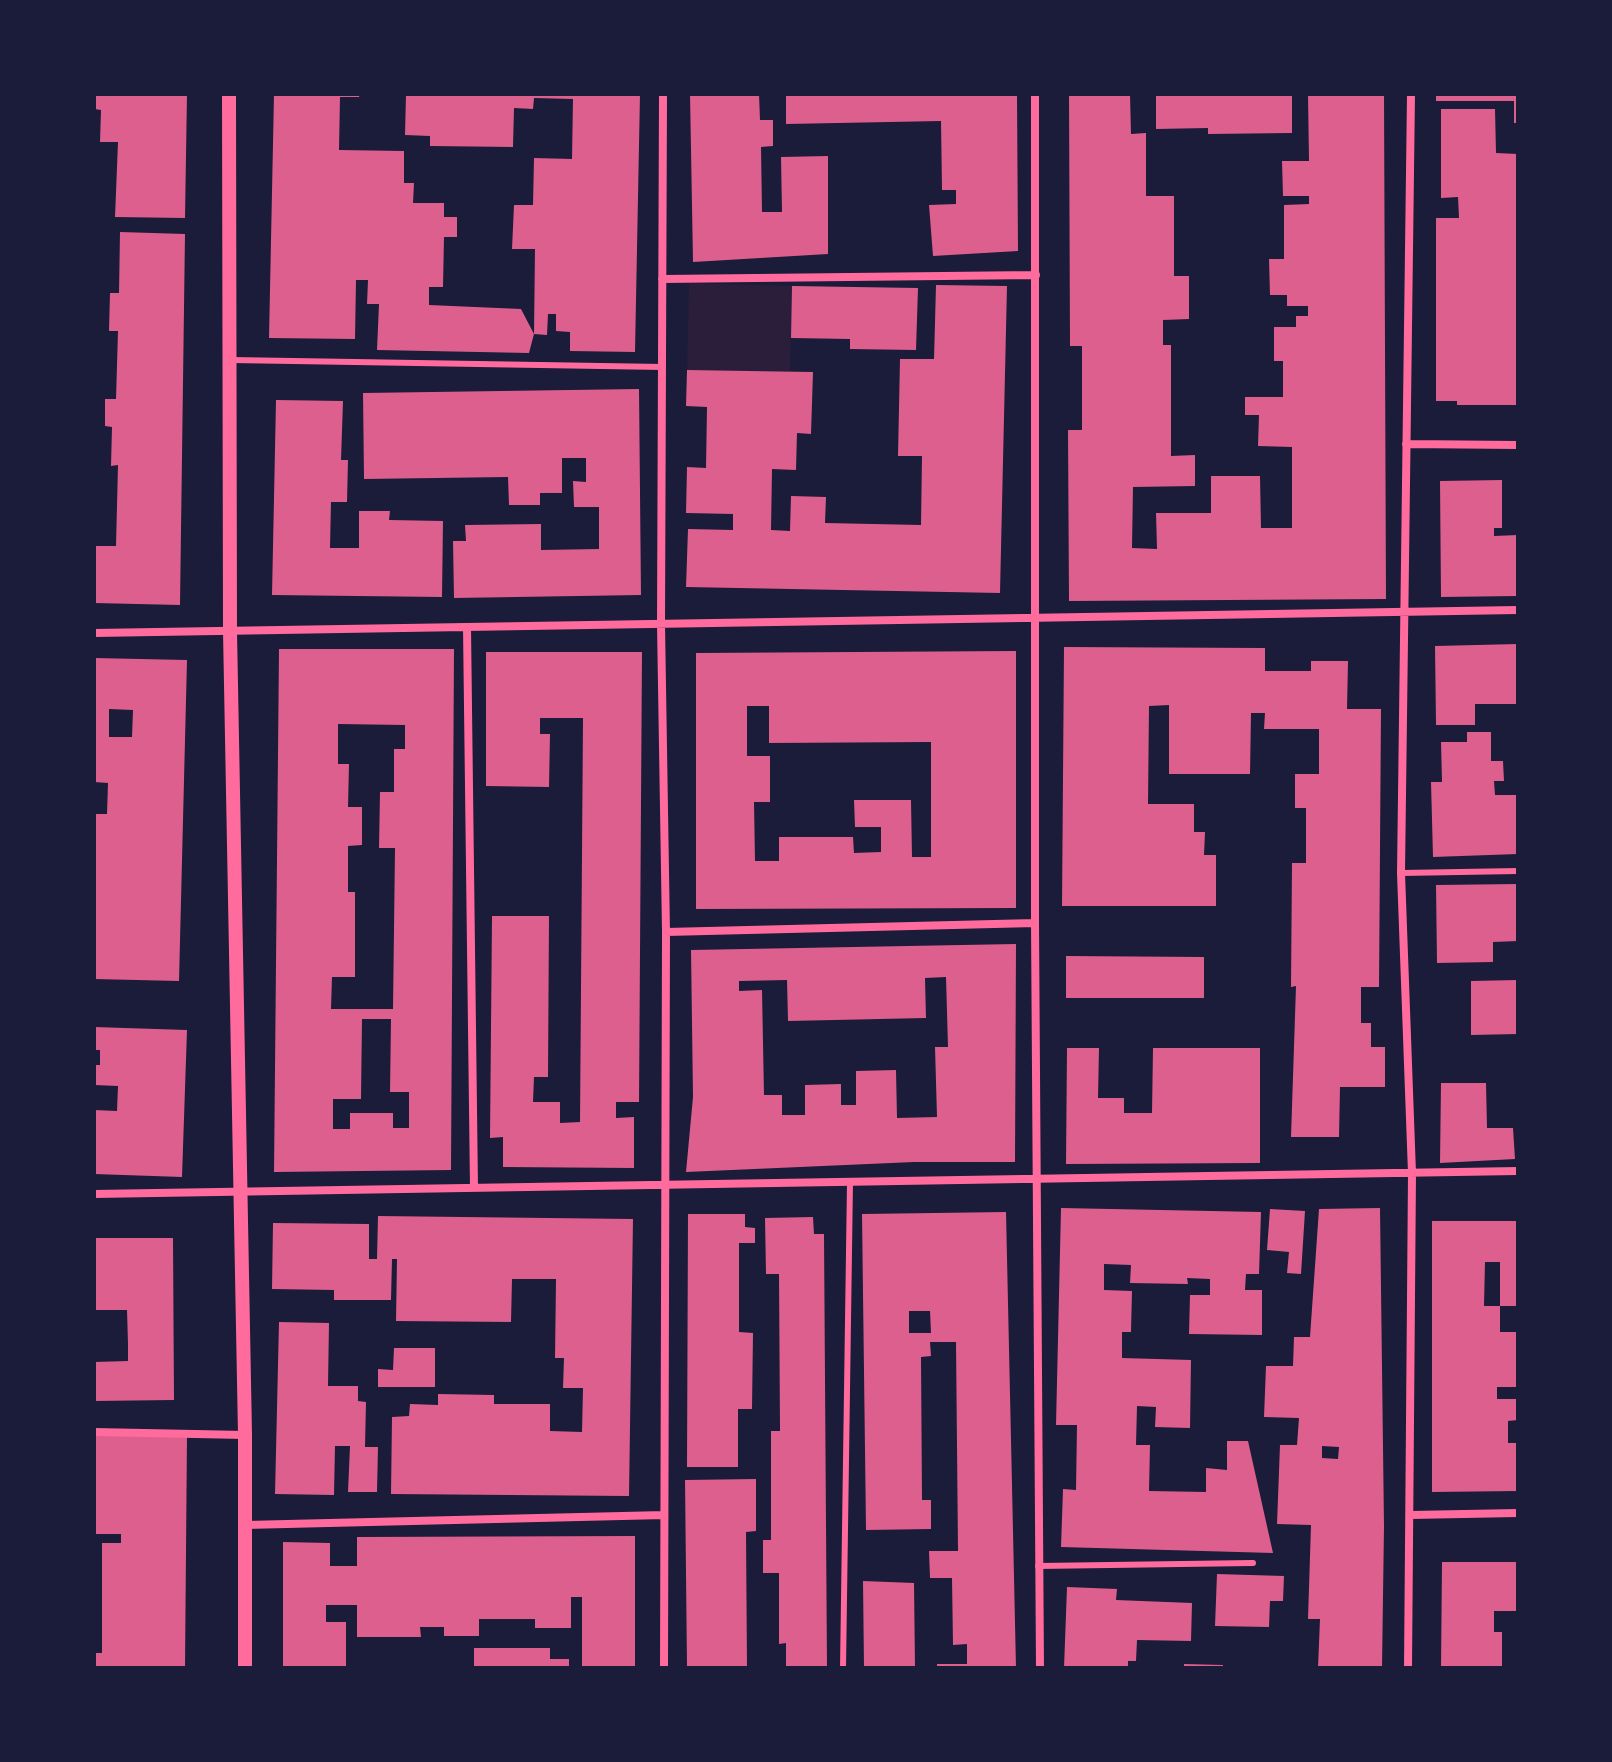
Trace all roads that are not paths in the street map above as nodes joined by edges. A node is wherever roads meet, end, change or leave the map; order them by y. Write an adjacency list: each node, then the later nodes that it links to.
1 (229, 94): 7 (street)
2 (663, 94): 6 (street)
3 (1035, 94): 5 (street)
4 (1411, 94): 9 (street)
5 (1036, 275): 6 (street); 13 (street)
6 (662, 279): 8 (street)
7 (231, 360): 8 (lane); 16 (street)
8 (663, 367): 14 (street)
9 (1406, 444): 10 (street); 12 (street)
10 (1518, 445)
11 (1518, 610): 12 (street)
12 (1403, 612): 13 (street); 19 (street)
13 (1037, 617): 14 (street); 20 (street)
14 (661, 624): 15 (street); 21 (street)
15 (467, 627): 16 (street); 27 (street)
16 (230, 631): 17 (street); 28 (street)
17 (94, 633)
18 (1518, 871): 19 (lane)
19 (1401, 873): 23 (street)
20 (1035, 923): 21 (street); 24 (street)
21 (666, 932): 26 (street)
22 (1518, 1171): 23 (street)
23 (1412, 1173): 24 (street); 34 (street)
24 (1038, 1179): 25 (street); 37 (street)
25 (850, 1182): 26 (street); 40 (lane)
26 (665, 1185): 27 (street); 33 (street)
27 (474, 1188): 28 (street)
28 (240, 1192): 29 (street); 31 (street)
29 (94, 1194)
30 (94, 1432): 31 (street)
31 (245, 1435): 35 (street)
32 (1518, 1513): 34 (street)
33 (664, 1515): 35 (street); 39 (street)
34 (1410, 1515): 42 (street)
35 (245, 1525): 38 (street)
36 (1253, 1563): 37 (lane)
37 (1038, 1566): 41 (street)
38 (245, 1668)
39 (664, 1668)
40 (843, 1668)
41 (1040, 1668)
42 (1408, 1668)

